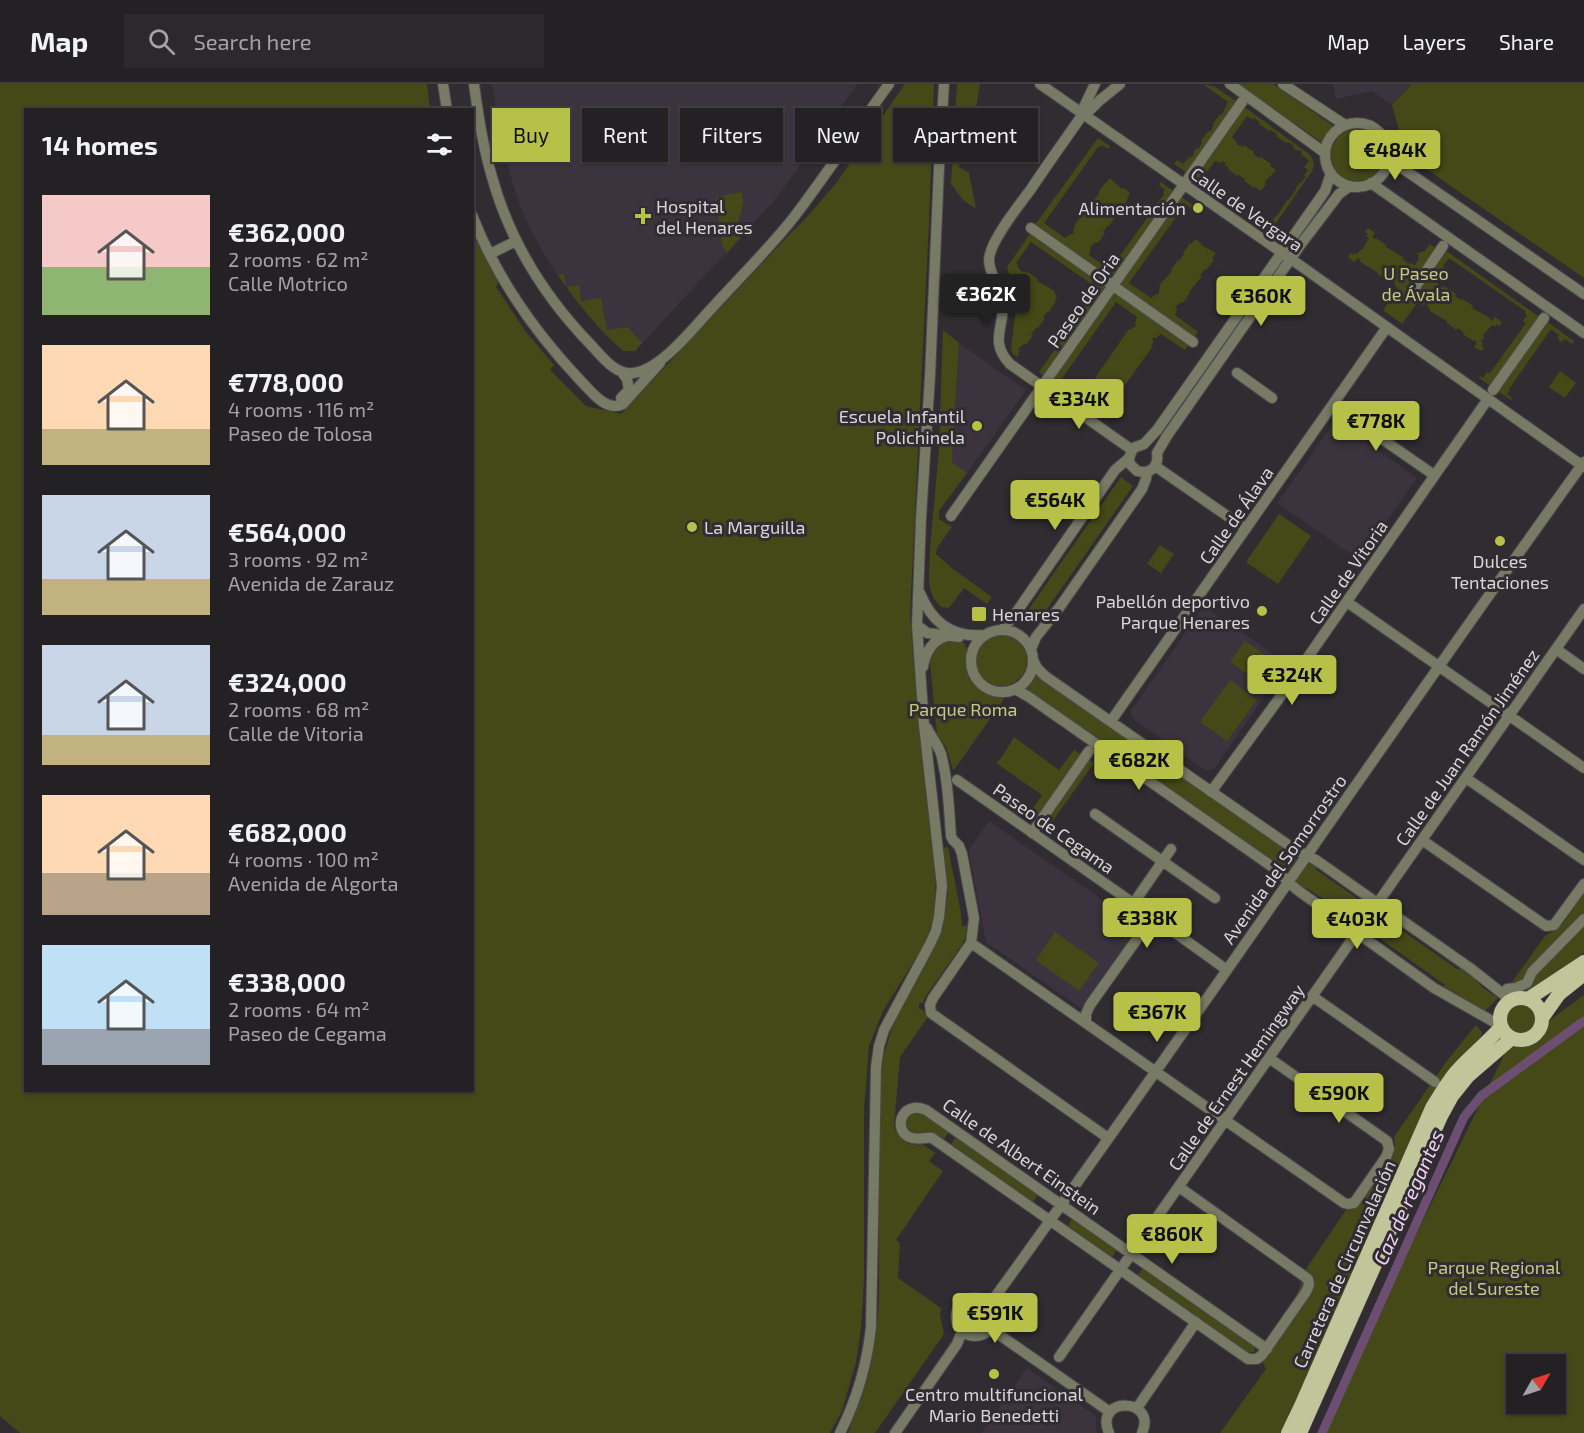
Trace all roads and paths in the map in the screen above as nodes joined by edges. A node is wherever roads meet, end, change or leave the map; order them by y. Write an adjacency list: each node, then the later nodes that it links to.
1 (443, 84): 11 (street)
2 (474, 84): 22 (street)
3 (888, 84): 34 (street)
4 (944, 84): 50 (street)
5 (1040, 84): 12 (street, Calle de Vergara)
6 (1095, 84): 12 (street)
7 (1120, 84): 12 (street)
8 (1230, 84): 14 (street)
9 (1283, 84): 13 (street)
10 (1242, 102): 18 (street, Paseo de Oria)
11 (447, 108)
12 (1082, 115): 18 (street, Calle de Vergara); 37 (street)
13 (1345, 125): 14 (street); 15 (street)
14 (1325, 153): 16 (street)
15 (1389, 159): 17 (street); 29 (street)
16 (1331, 173): 19 (street); 24 (street)
17 (1371, 183): 19 (street); 32 (street)
18 (1184, 186): 24 (street, Calle de Vergara); 27 (street, Paseo de Oria)
19 (1350, 186): 26 (street)
20 (474, 219): 25 (street)
21 (1031, 228): 27 (street)
22 (516, 241): 25 (street); 35 (street)
23 (1443, 246): 28 (street)
24 (1281, 252): 26 (street, Calle de Vergara); 42 (street)
25 (490, 254): 40 (street)
26 (1291, 259): 31 (street, Calle de Vergara); 43 (street)
27 (1113, 286): 33 (street); 37 (street, Paseo de Oria)
28 (1412, 292)
29 (1584, 294)
30 (1544, 318): 38 (street, Calle de Vitoria)
31 (1387, 327): 38 (street, Calle de Vergara); 41 (street, Calle de Álava)
32 (1584, 333)
33 (1193, 342)
34 (666, 356): 35 (street); 40 (street)
35 (622, 372): 40 (street)
36 (1237, 373): 39 (street)
37 (1042, 387): 44 (street); 48 (street, Paseo de Oria)
38 (1490, 394): 45 (street, Calle de Vergara); 47 (street, Calle de Vitoria)
39 (1272, 398)
40 (608, 405)
41 (1333, 405): 47 (street); 49 (street, Calle de Álava)
42 (1144, 444): 43 (street); 44 (street)
43 (1156, 453): 46 (street)
44 (1130, 454): 46 (street); 54 (street)
45 (1583, 464): 60 (street, Avenida del Somorrostro)
46 (1151, 469): 49 (street); 59 (street)
47 (1434, 475): 51 (street, Calle de Vitoria)
48 (951, 516)
49 (1246, 529): 66 (street, Calle de Álava)
50 (918, 589): 53 (street); 55 (street)
51 (1347, 602): 60 (street); 71 (street, Calle de Vitoria)
52 (1584, 609): 58 (street, Calle de Juan Ramón Jiménez)
53 (917, 624): 55 (street); 62 (street)
54 (1003, 629): 56 (street); 59 (street)
55 (952, 632): 56 (street); 57 (street); 62 (street)
56 (984, 635): 57 (street)
57 (974, 647): 63 (street)
58 (1556, 649): 61 (street); 64 (street, Calle de Juan Ramón Jiménez)
59 (1032, 654): 63 (street); 66 (street)
60 (1438, 666): 64 (street); 76 (street, Avenida del Somorrostro)
61 (1584, 669)
62 (921, 682): 65 (street)
63 (1015, 689): 79 (street)
64 (1509, 716): 68 (street); 69 (street, Calle de Juan Ramón Jiménez)
65 (924, 719): 89 (street); 119 (street)
66 (1111, 721): 71 (street)
67 (1089, 751): 73 (street)
68 (1584, 768)
69 (1466, 777): 74 (street, Calle de Juan Ramón Jiménez); 77 (street)
70 (957, 780): 73 (street, Paseo de Cegama)
71 (1211, 792): 76 (street)
72 (1095, 814): 78 (street)
73 (1032, 833): 83 (street, Paseo de Cegama)
74 (1422, 840): 82 (street, Calle de Juan Ramón Jiménez); 87 (street)
75 (1171, 849): 78 (street)
76 (1306, 856): 79 (street, Avenida del Somorrostro); 82 (street)
77 (1584, 860)
78 (1162, 861): 81 (street); 83 (street)
79 (1288, 882): 88 (street); 91 (street, Avenida del Somorrostro)
80 (1584, 884): 87 (street)
81 (1215, 897)
82 (1377, 903): 88 (street, Calle de Ernest Hemingway); 93 (street)
83 (1133, 904): 86 (street, Paseo de Cegama)
84 (1570, 914): 85 (street)
85 (1582, 921): 87 (street)
86 (1163, 924): 91 (street, Paseo de Cegama); 97 (street)
87 (1560, 930): 93 (street)
88 (1357, 932): 94 (street, Calle de Ernest Hemingway); 95 (street)
89 (971, 943): 97 (street); 105 (street)
90 (1584, 962): 93 (main road)
91 (1227, 970): 102 (street, Avenida del Somorrostro)
92 (1584, 974): 96 (main road)
93 (1517, 995): 96 (main road); 98 (main road)
94 (1312, 996): 101 (street, Calle de Ernest Hemingway); 103 (street)
95 (1482, 1016): 98 (street); 100 (street)
96 (1542, 1018): 99 (main road)
97 (1086, 1023): 102 (street)
98 (1501, 1027): 99 (main road); 100 (main road, Carretera de Circunvalación)
99 (1512, 1038): 124 (main road, Carretera de Circunvalación)
100 (1486, 1044): 123 (main road, Carretera de Circunvalación)
101 (1269, 1058): 104 (street, Calle de Ernest Hemingway); 104 (street)
102 (1155, 1071): 104 (street); 105 (street, Avenida del Somorrostro)
103 (1435, 1082)
104 (1225, 1121): 106 (street, Calle de Ernest Hemingway)
105 (1108, 1138): 107 (street, Avenida del Somorrostro)
106 (1179, 1187): 109 (street, Calle de Ernest Hemingway); 115 (street)
107 (1061, 1204): 108 (street, Avenida del Somorrostro); 108 (street, Calle de Albert Einstein); 109 (street, Calle de Albert Einstein)
108 (1050, 1220): 110 (street, Calle de Albert Einstein); 111 (street, Avenida del Somorrostro)
109 (1132, 1254): 110 (street, Calle de Ernest Hemingway); 115 (street, Calle de Albert Einstein)
110 (1121, 1269): 112 (street, Calle de Albert Einstein); 116 (street, Calle de Ernest Hemingway)
111 (990, 1304): 113 (street); 114 (street)
112 (1196, 1322): 115 (street, Calle de Albert Einstein); 117 (street)
113 (991, 1329): 114 (street); 118 (street)
114 (965, 1334): 120 (street)
115 (1267, 1349)
116 (1059, 1357)
117 (1137, 1408): 118 (street); 122 (street)
118 (1110, 1412): 121 (street)
119 (842, 1433)
120 (895, 1433)
121 (1109, 1433)
122 (1142, 1433)
123 (1288, 1433)
124 (1300, 1433)

